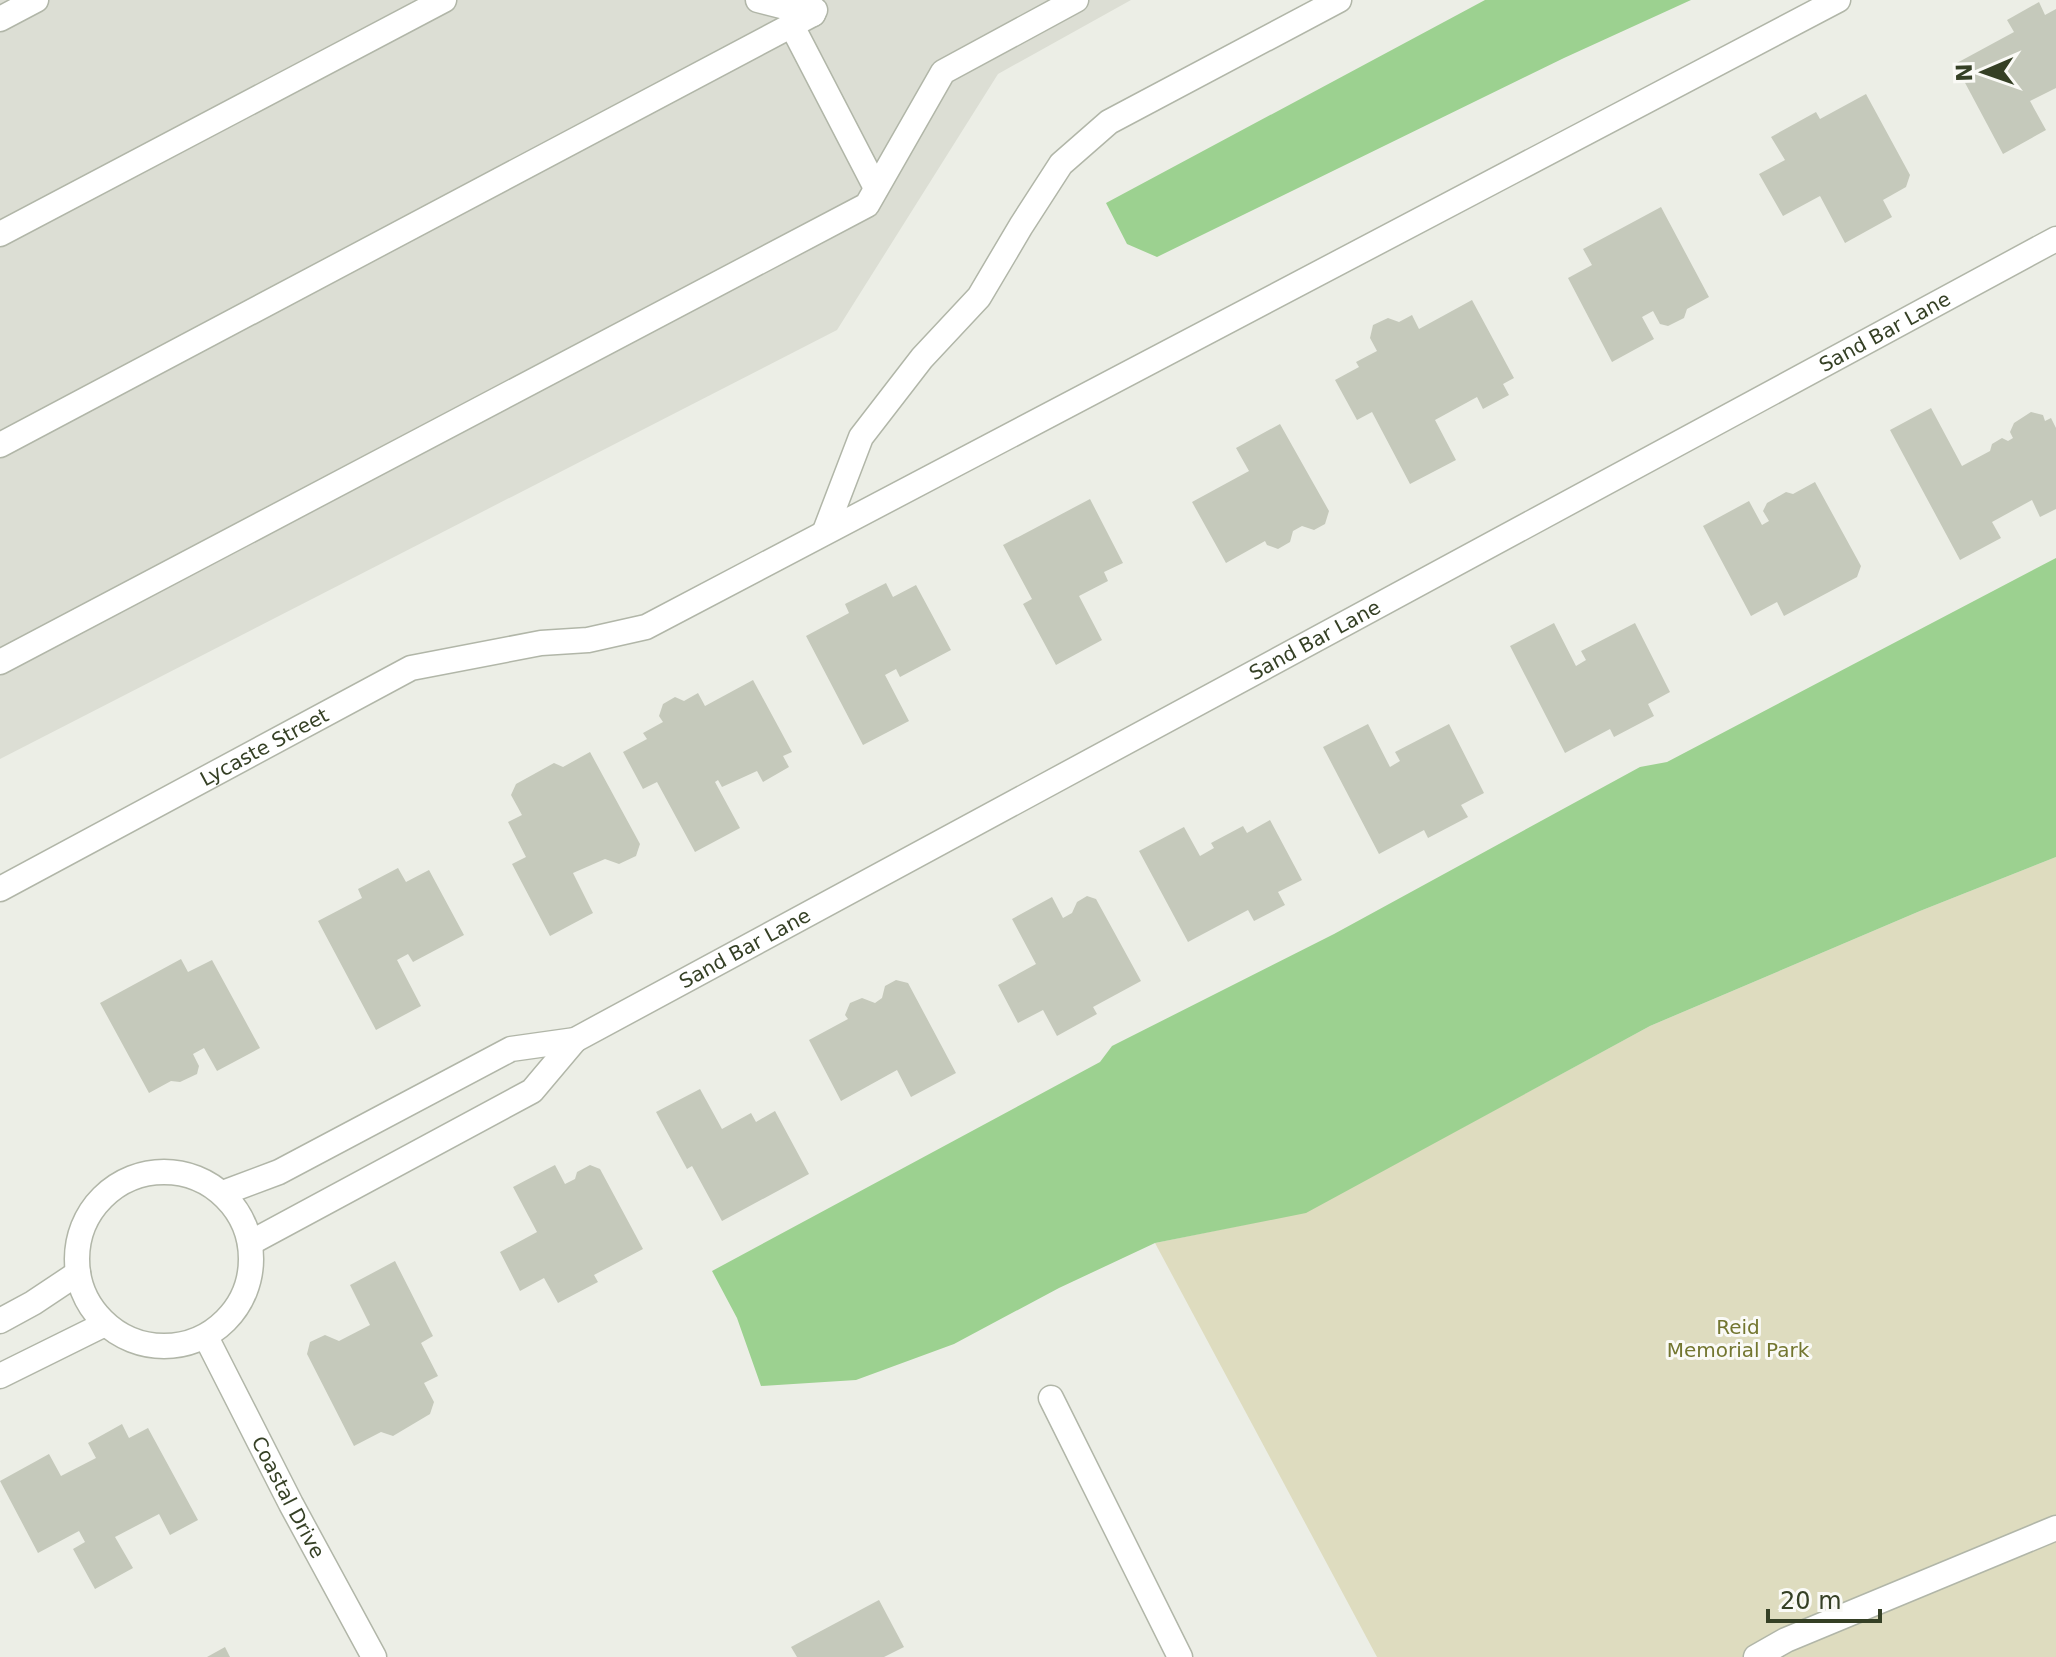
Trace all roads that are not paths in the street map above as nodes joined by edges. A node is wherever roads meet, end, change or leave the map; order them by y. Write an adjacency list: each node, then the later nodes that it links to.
1 (36, 0): 8 (street)
2 (444, 0): 11 (street)
3 (758, 0): 7 (street)
4 (1076, 0): 10 (street)
5 (1339, 0): 14 (street)
6 (1838, 0): 14 (street, Lycaste Street)
7 (816, 7): 9 (street)
8 (0, 19)
9 (791, 24): 10 (street); 13 (street)
10 (876, 188): 15 (street)
11 (0, 234)
12 (2056, 239): 17 (street, Sand Bar Lane)
13 (0, 445)
14 (825, 531): 16 (street, Lycaste Street)
15 (0, 662)
16 (0, 889)
17 (575, 1040): 18 (street, Sand Bar Lane); 19 (street, Sand Bar Lane)
18 (223, 1193): 19 (street); 20 (street)
19 (250, 1243): 23 (street)
20 (78, 1273): 21 (street); 22 (street)
21 (0, 1321)
22 (105, 1324): 23 (street); 24 (street)
23 (206, 1337): 27 (street, Coastal Drive)
24 (0, 1376)
25 (1051, 1398): 28 (street)
26 (2056, 1528): 29 (street)
27 (374, 1657)
28 (1180, 1657)
29 (1756, 1657)

